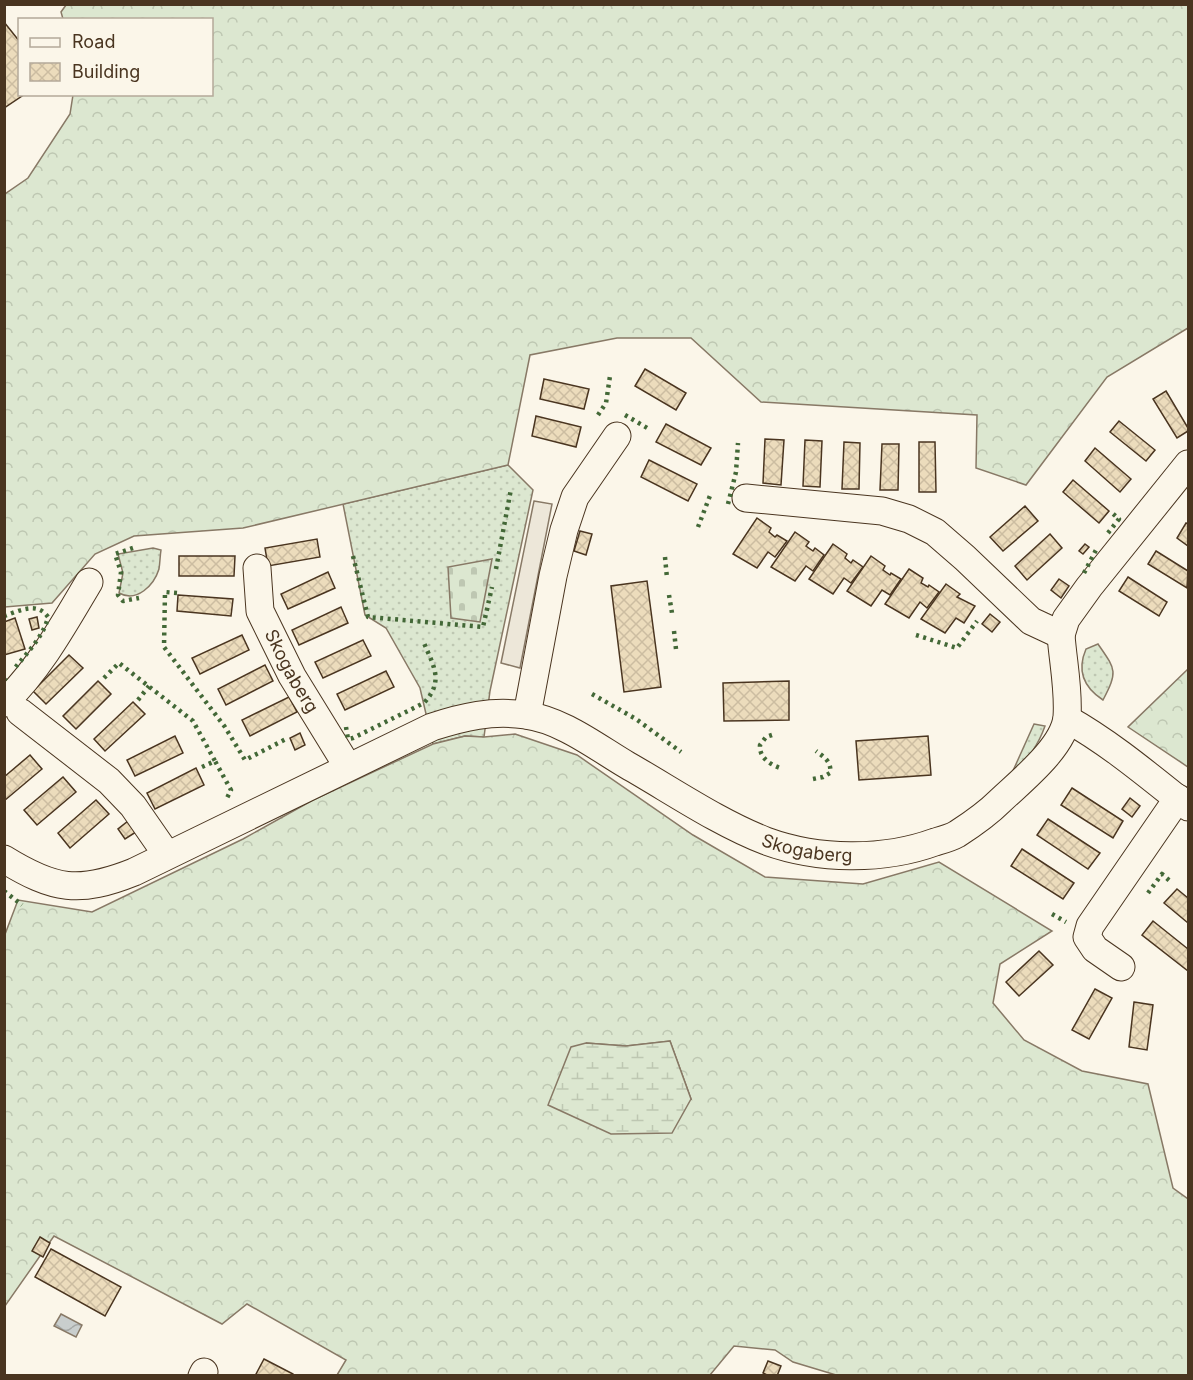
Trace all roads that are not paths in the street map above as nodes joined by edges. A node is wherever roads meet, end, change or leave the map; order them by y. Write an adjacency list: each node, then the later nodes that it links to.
1 (617, 436): 8 (street)
2 (1188, 464): 6 (street)
3 (746, 498): 6 (street)
4 (257, 568): 10 (street, Skogaberg)
5 (88, 582): 7 (street)
6 (1061, 635): 9 (street)
7 (12, 708): 12 (street)
8 (527, 715): 9 (street, Skogaberg); 10 (street, Skogaberg)
9 (1067, 719): 11 (street)
10 (348, 767): 12 (street, Skogaberg)
11 (1183, 802): 14 (street)
12 (167, 855): 13 (street, Skogaberg)
13 (4, 859)
14 (1121, 967)

